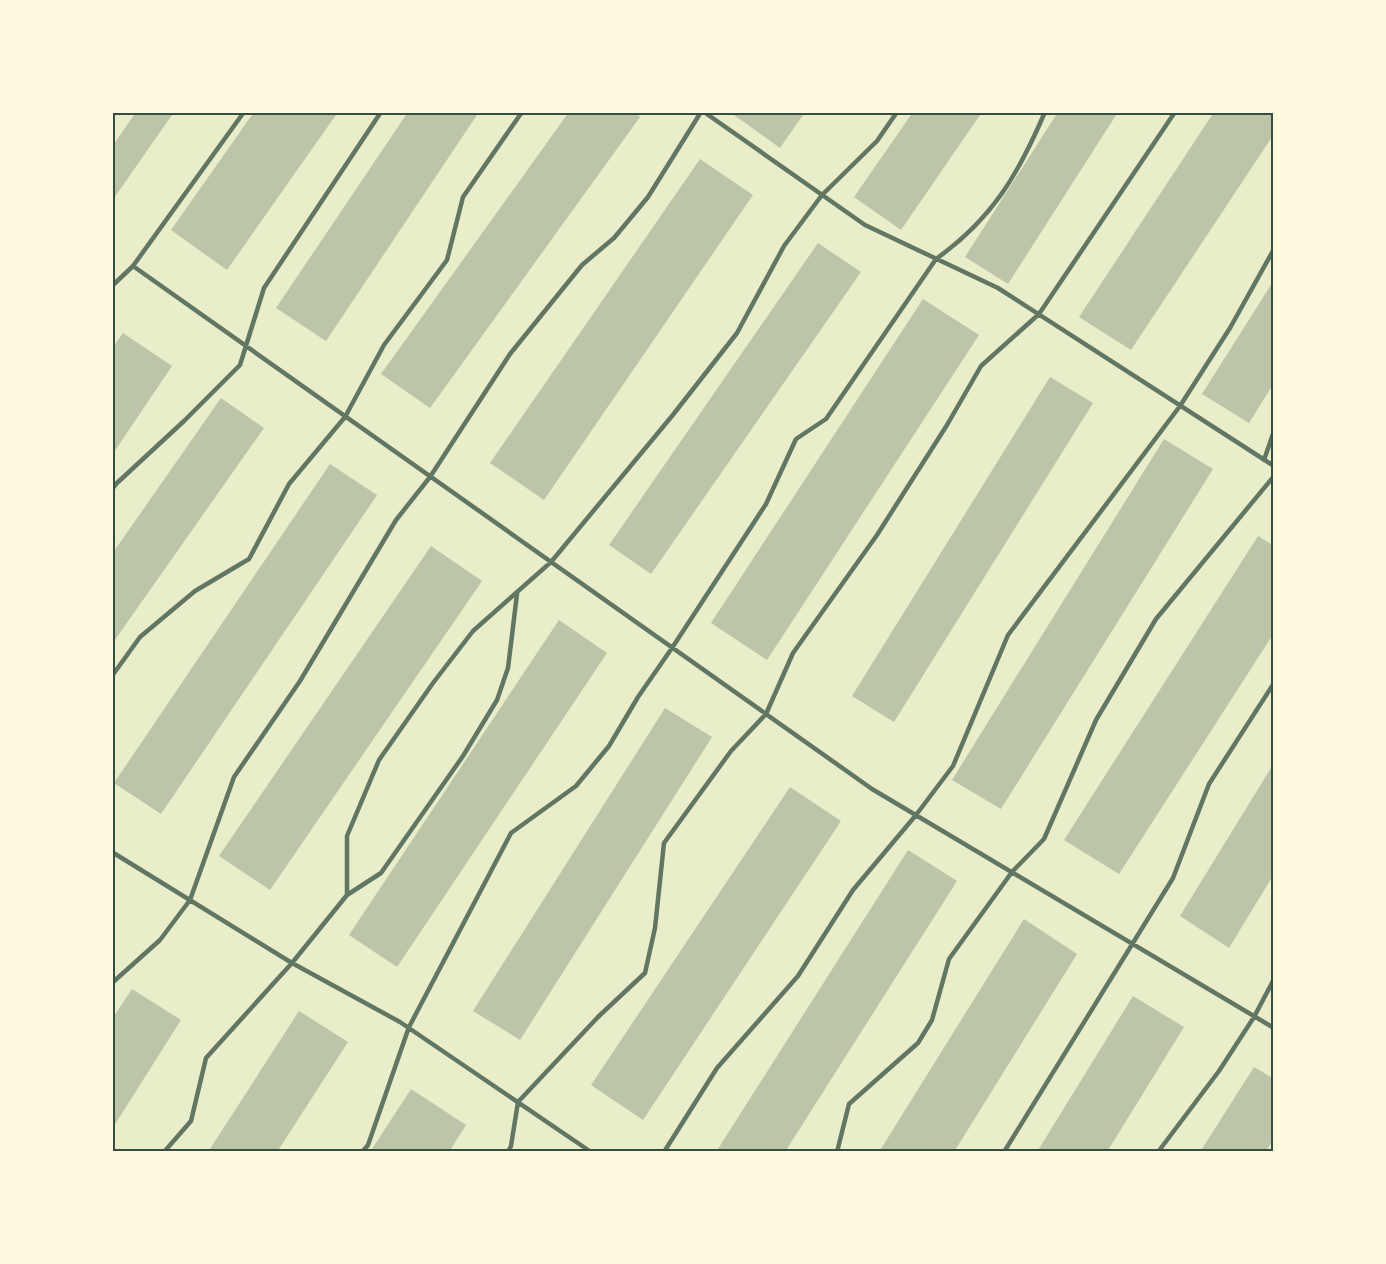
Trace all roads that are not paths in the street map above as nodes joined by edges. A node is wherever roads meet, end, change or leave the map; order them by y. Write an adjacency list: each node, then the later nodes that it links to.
1 (244, 112): 11 (lane)
2 (381, 112): 14 (lane)
3 (522, 112): 16 (lane)
4 (703, 112): 8 (lane); 21 (lane)
5 (897, 112): 8 (lane)
6 (1045, 112): 10 (lane)
7 (1175, 112): 13 (lane)
8 (822, 195): 10 (lane); 23 (lane)
9 (1274, 249): 15 (lane)
10 (936, 259): 13 (lane); 25 (lane)
11 (133, 266): 12 (lane); 14 (lane)
12 (112, 286)
13 (1039, 314): 15 (lane); 28 (lane)
14 (246, 346): 16 (lane); 22 (lane)
15 (1180, 406): 18 (lane); 29 (lane)
16 (345, 417): 21 (lane); 26 (lane)
17 (1274, 431): 18 (lane)
18 (1264, 460): 19 (lane)
19 (1274, 466)
20 (1274, 476): 31 (lane)
21 (430, 477): 23 (lane); 33 (lane)
22 (112, 489)
23 (552, 562): 24 (lane); 25 (lane)
24 (518, 592): 32 (lane); 32 (lane)
25 (672, 648): 28 (lane); 39 (lane)
26 (112, 676)
27 (1274, 683): 34 (lane)
28 (766, 714): 29 (lane); 41 (lane)
29 (916, 815): 31 (lane); 46 (lane)
30 (112, 852): 33 (lane)
31 (1012, 872): 34 (lane); 47 (lane)
32 (347, 895): 35 (lane)
33 (190, 900): 35 (lane); 37 (lane)
34 (1132, 944): 38 (lane); 48 (lane)
35 (292, 963): 39 (lane); 42 (lane)
36 (1274, 979): 38 (lane)
37 (112, 983)
38 (1254, 1017): 40 (lane); 49 (lane)
39 (409, 1027): 41 (lane); 43 (lane)
40 (1274, 1028)
41 (518, 1102): 44 (lane); 45 (lane)
42 (164, 1152)
43 (362, 1152)
44 (507, 1152)
45 (591, 1152)
46 (664, 1152)
47 (837, 1152)
48 (1004, 1152)
49 (1158, 1152)

